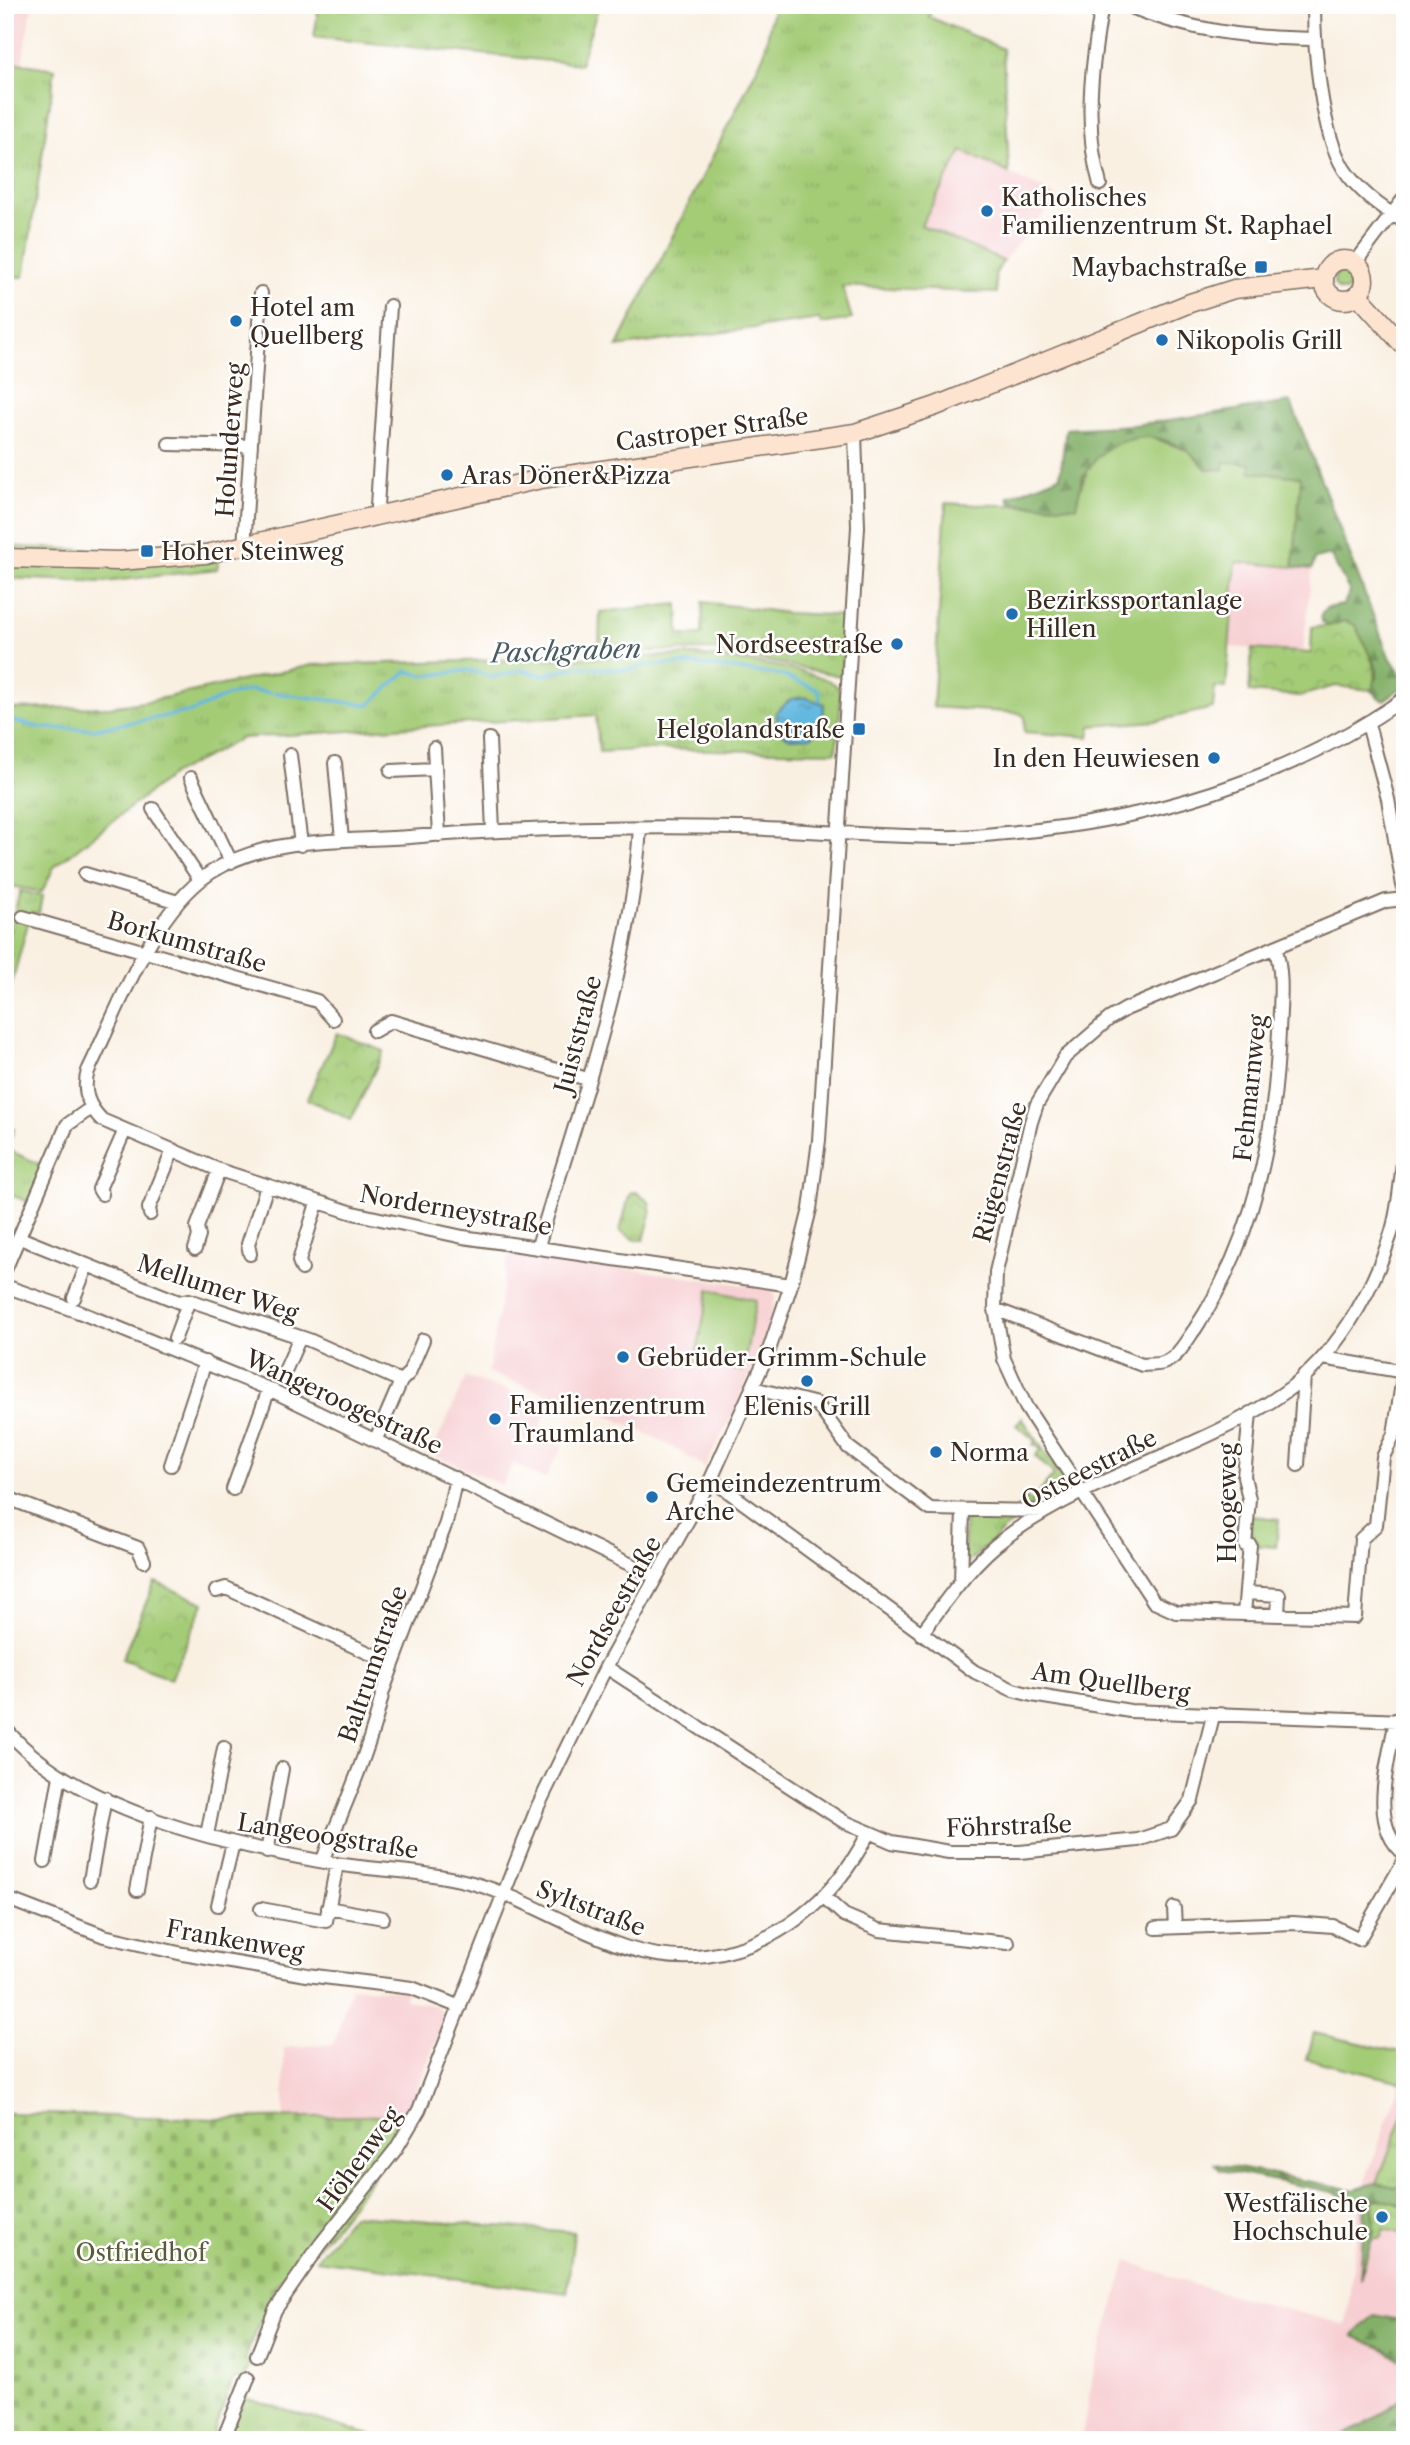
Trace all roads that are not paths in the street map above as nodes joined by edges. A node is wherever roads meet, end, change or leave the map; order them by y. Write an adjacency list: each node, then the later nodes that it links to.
1 (1102, 5): 5 (street)
2 (1126, 5): 4 (street)
3 (1314, 5): 4 (street)
4 (1314, 39): 7 (street)
5 (1100, 184)
6 (1405, 197): 7 (street)
7 (1391, 214): 8 (street); 9 (street)
8 (1405, 222)
9 (1355, 263): 10 (main road, Castroper Straße); 12 (main road)
10 (1324, 279): 12 (main road); 15 (main road, Castroper Straße)
11 (261, 293): 17 (street, Holunderweg)
12 (1358, 295): 14 (main road)
13 (390, 306): 18 (street)
14 (1405, 347)
15 (855, 433): 18 (main road, Castroper Straße); 32 (street, Nordseestraße)
16 (169, 444): 17 (street)
17 (251, 446): 19 (street, Holunderweg)
18 (380, 517): 19 (main road, Castroper Straße)
19 (244, 547): 20 (main road, Castroper Straße)
20 (5, 558)
21 (1405, 698): 22 (street)
22 (1368, 724): 32 (street); 40 (street)
23 (489, 739): 33 (street)
24 (434, 748): 27 (street)
25 (290, 755): 36 (street)
26 (335, 763): 35 (street)
27 (435, 769): 28 (street); 34 (street)
28 (391, 771)
29 (191, 778): 37 (street)
30 (153, 809): 39 (street)
31 (640, 828): 32 (street); 33 (street); 47 (street, Juiststraße)
32 (840, 830): 64 (street, Nordseestraße)
33 (493, 831): 34 (street)
34 (439, 835): 35 (street)
35 (342, 840): 36 (street)
36 (301, 845): 37 (street)
37 (231, 862): 39 (street)
38 (85, 874): 41 (street)
39 (200, 880): 41 (street)
40 (1405, 898): 43 (street, Rügenstraße)
41 (178, 902): 44 (street)
42 (23, 917): 44 (street, Borkumstraße)
43 (1275, 947): 68 (street, Rügenstraße); 68 (street, Fehmarnweg)
44 (147, 951): 45 (street, Borkumstraße); 48 (street)
45 (333, 1019)
46 (373, 1031): 47 (street)
47 (587, 1079): 58 (street, Juiststraße)
48 (90, 1108): 49 (street, Norderneystraße); 57 (street)
49 (125, 1130): 51 (street, Norderneystraße); 54 (street)
50 (1405, 1145): 72 (street, Ostseestraße)
51 (173, 1150): 52 (street, Norderneystraße); 56 (street)
52 (219, 1170): 53 (street, Norderneystraße); 59 (street)
53 (267, 1186): 55 (street, Norderneystraße); 60 (street)
54 (102, 1194)
55 (317, 1202): 58 (street, Norderneystraße); 62 (street)
56 (150, 1214)
57 (20, 1238): 61 (street, Mellumer Weg); 63 (street)
58 (538, 1247): 64 (street, Norderneystraße)
59 (195, 1250)
60 (250, 1254)
61 (87, 1265): 66 (street); 67 (street, Mellumer Weg)
62 (302, 1269)
63 (5, 1270)
64 (791, 1285): 78 (street, Nordseestraße)
65 (5, 1286): 73 (street, Wangeroogestraße)
66 (74, 1298)
67 (189, 1300): 69 (street, Mellumer Weg); 70 (street)
68 (995, 1309): 87 (street, Rügenstraße)
69 (300, 1337): 76 (street); 77 (street, Mellumer Weg)
70 (175, 1338)
71 (423, 1340): 77 (street)
72 (1323, 1358): 74 (street); 75 (street, Ostseestraße)
73 (205, 1362): 79 (street, Wangeroogestraße); 82 (street)
74 (1404, 1372): 97 (street, Rügenstraße)
75 (1304, 1375): 80 (street, Ostseestraße); 83 (street)
76 (281, 1380)
77 (401, 1381): 81 (street)
78 (753, 1388): 85 (street, Nordseestraße); 89 (street)
79 (270, 1389): 81 (street, Wangeroogestraße); 86 (street)
80 (1250, 1413): 87 (street, Ostseestraße); 95 (street, Hoogeweg)
81 (376, 1439): 84 (street, Wangeroogestraße)
82 (172, 1465)
83 (1298, 1465)
84 (456, 1478): 92 (street, Wangeroogestraße); 99 (street, Baltrumstraße)
85 (711, 1479): 92 (street, Nordseestraße); 98 (street, Am Quellberg)
86 (233, 1489)
87 (1081, 1492): 90 (street, Ostseestraße); 96 (street, Rügenstraße)
88 (5, 1497): 91 (street)
89 (963, 1510): 90 (street); 93 (street)
90 (1046, 1511): 93 (street, Ostseestraße)
91 (144, 1561)
92 (656, 1577): 100 (street, Nordseestraße)
93 (961, 1582): 98 (street, Ostseestraße)
94 (216, 1591): 99 (street)
95 (1245, 1593): 96 (street, Hoogeweg); 97 (street, Hoogeweg)
96 (1244, 1614): 97 (street, Rügenstraße)
97 (1278, 1615)
98 (921, 1634): 101 (street, Am Quellberg)
99 (393, 1664): 116 (street, Baltrumstraße)
100 (606, 1667): 109 (street, Föhrstraße); 120 (street, Nordseestraße)
101 (1213, 1716): 102 (street, Am Quellberg); 109 (street, Föhrstraße)
102 (1401, 1720): 113 (street)
103 (5, 1728): 106 (street, Langeoogstraße)
104 (224, 1748): 110 (street)
105 (282, 1769): 112 (street)
106 (60, 1776): 107 (street, Langeoogstraße); 115 (street)
107 (105, 1798): 108 (street, Langeoogstraße); 118 (street)
108 (151, 1817): 110 (street, Langeoogstraße); 119 (street)
109 (868, 1834): 122 (street, Syltstraße)
110 (206, 1835): 111 (street, Langeoogstraße)
111 (233, 1843): 112 (street, Langeoogstraße); 123 (street)
112 (267, 1852): 116 (street, Langeoogstraße)
113 (1405, 1854)
114 (1405, 1859): 128 (street)
115 (45, 1861)
116 (323, 1861): 117 (street, Langeoogstraße)
117 (337, 1864): 120 (street, Langeoogstraße); 124 (street)
118 (90, 1880)
119 (137, 1890)
120 (503, 1895): 122 (street, Syltstraße); 131 (street, Höhenweg)
121 (5, 1898): 131 (street, Frankenweg)
122 (825, 1898): 130 (street)
123 (218, 1905)
124 (328, 1908): 126 (street); 127 (street)
125 (1174, 1908): 128 (street)
126 (261, 1909)
127 (383, 1919)
128 (1175, 1927): 129 (street)
129 (1156, 1928)
130 (1008, 1943)
131 (460, 2007): 132 (street, Höhenweg)
132 (257, 2356)
133 (248, 2378): 134 (street)
134 (223, 2440)

